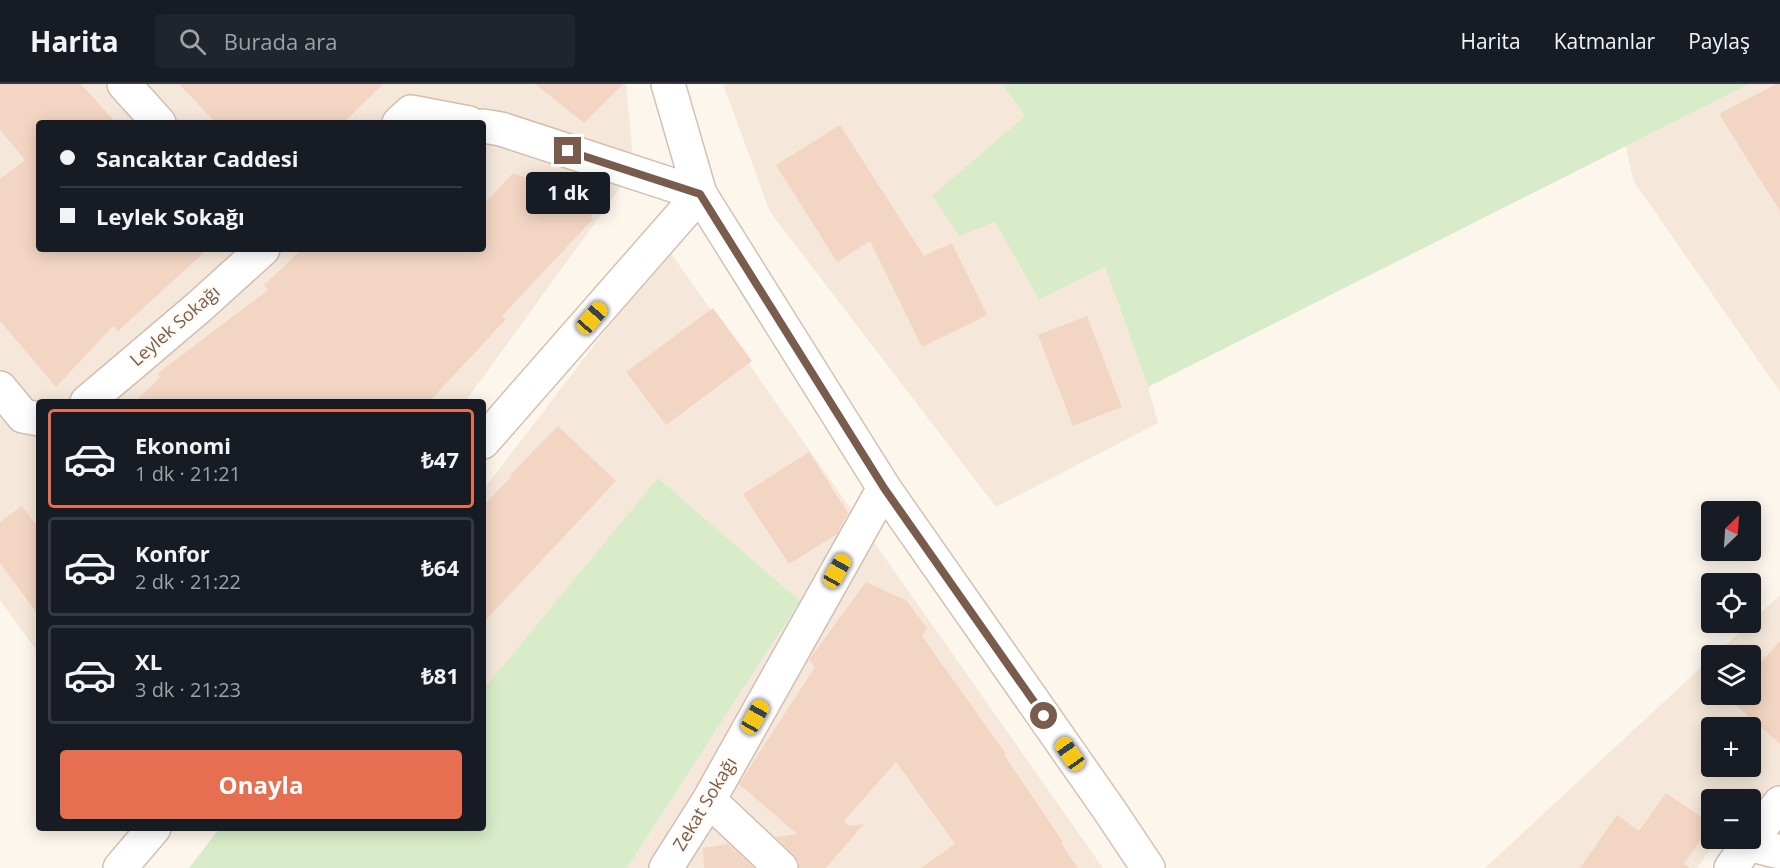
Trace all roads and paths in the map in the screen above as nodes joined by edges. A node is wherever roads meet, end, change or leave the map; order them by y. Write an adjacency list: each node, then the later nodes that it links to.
1 (124, 84): 3 (street)
2 (668, 84): 7 (street)
3 (156, 120)
4 (402, 120): 5 (street)
5 (453, 120)
6 (486, 126): 7 (street)
7 (700, 194): 12 (street); 13 (street)
8 (259, 252): 10 (street, Leylek Sokağı)
9 (0, 388): 11 (street)
10 (91, 399)
11 (36, 418)
12 (486, 439)
13 (884, 488): 14 (street, Zekat Sokağı); 22 (street)
14 (709, 800): 20 (street, Zekat Sokağı); 21 (street)
15 (1780, 803): 18 (street)
16 (151, 831): 19 (street)
17 (1780, 852): 18 (street)
18 (1739, 856)
19 (120, 868)
20 (666, 868)
21 (781, 868)
22 (1148, 868)

